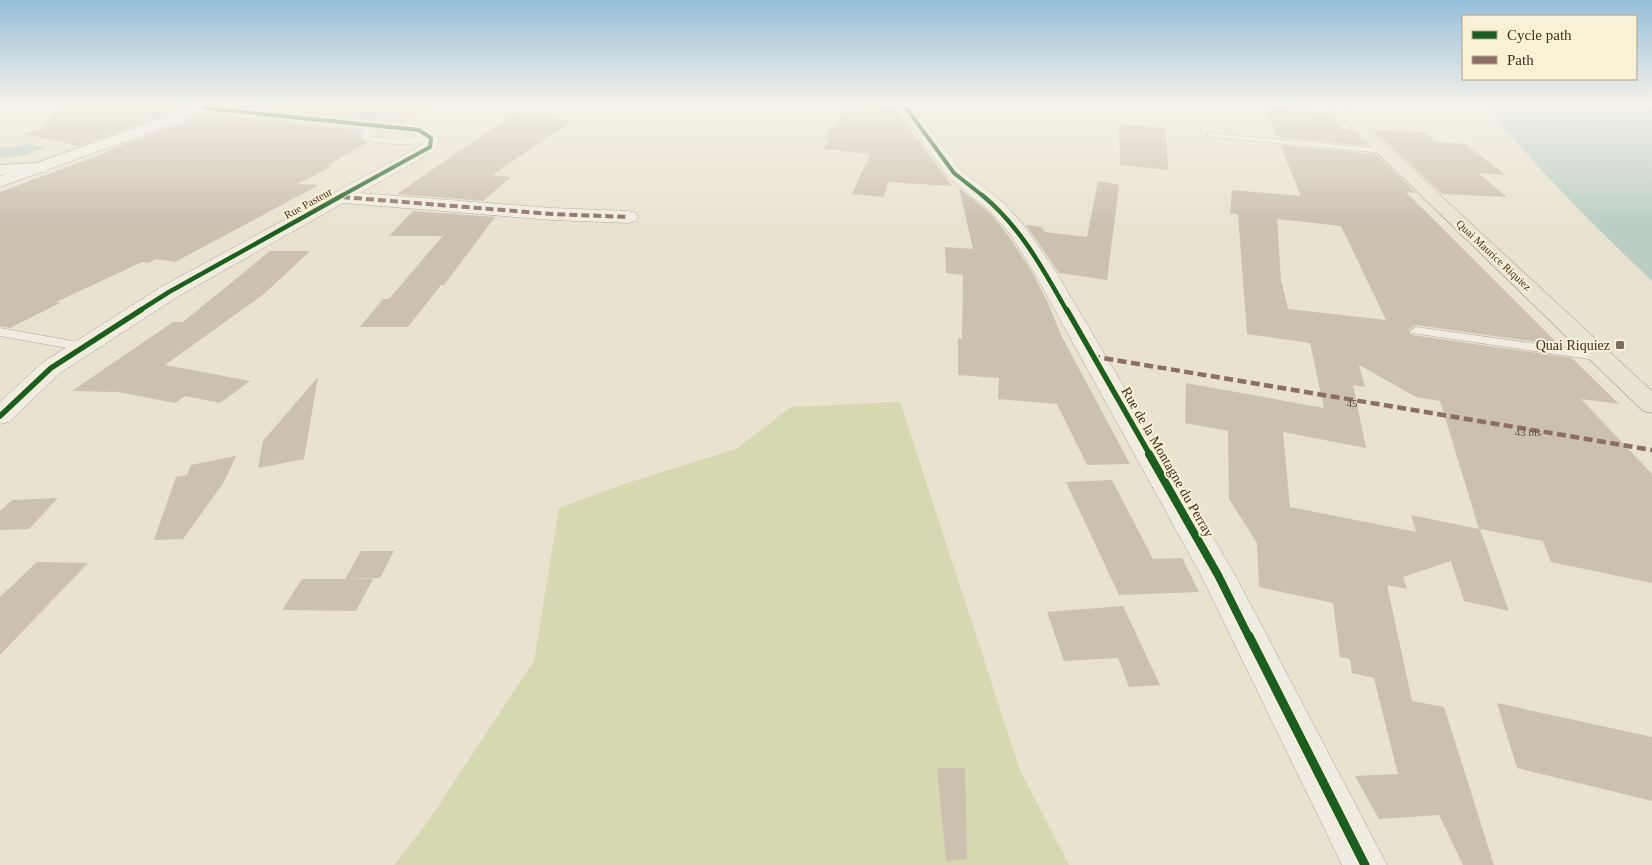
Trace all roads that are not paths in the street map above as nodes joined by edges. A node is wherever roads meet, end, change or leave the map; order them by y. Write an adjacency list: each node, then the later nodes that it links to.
1 (101, 145): 7 (street)
2 (430, 145): 10 (street, Rue Pasteur)
3 (934, 145): 18 (street, Rue de la Montagne du Perray)
4 (1331, 145): 6 (lane)
5 (1379, 145): 6 (main road, Quai Maurice Riquiez)
6 (1384, 150): 15 (main road, Quai Maurice Riquiez)
7 (40, 168): 8 (street); 9 (street)
8 (0, 170)
9 (0, 182)
10 (340, 197): 11 (street); 14 (street, Rue Pasteur)
11 (629, 217)
12 (1416, 331): 15 (lane)
13 (0, 332): 14 (lane)
14 (84, 347): 17 (street, Rue Pasteur)
15 (1603, 357): 16 (main road, Quai Maurice Riquiez)
16 (1652, 405)
17 (0, 416)
18 (1365, 865)

